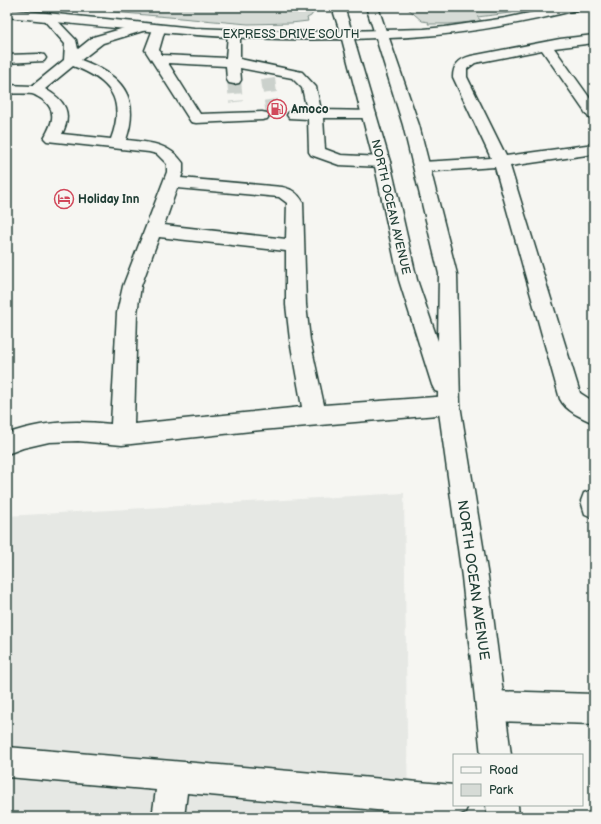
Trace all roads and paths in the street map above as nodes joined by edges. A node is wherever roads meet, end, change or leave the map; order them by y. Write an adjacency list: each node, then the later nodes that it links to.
1 (338, 7): 10 (main road, NORTH OCEAN AVENUE)
2 (372, 7): 9 (main road, NORTH OCEAN AVENUE)
3 (573, 7): 9 (main road, EXPRESS DRIVE SOUTH)
4 (7, 13): 5 (main road, EXPRESS DRIVE SOUTH)
5 (48, 18): 6 (main road, EXPRESS DRIVE SOUTH); 16 (main road)
6 (142, 27): 7 (main road, EXPRESS DRIVE SOUTH); 16 (main road)
7 (159, 29): 8 (main road, EXPRESS DRIVE SOUTH); 15 (main road)
8 (234, 34): 10 (main road, EXPRESS DRIVE SOUTH); 17 (main road)
9 (381, 34): 10 (main road, EXPRESS DRIVE SOUTH); 32 (main road, NORTH OCEAN AVENUE)
10 (347, 35): 23 (main road, NORTH OCEAN AVENUE)
11 (594, 39): 12 (main road)
12 (546, 46): 25 (main road); 31 (main road)
13 (39, 58): 14 (main road)
14 (7, 59)
15 (158, 59): 17 (main road); 27 (main road)
16 (71, 61): 20 (main road); 28 (main road)
17 (233, 62): 18 (main road); 22 (main road)
18 (234, 80)
19 (7, 89): 20 (main road)
20 (35, 90): 28 (main road)
21 (236, 102): 27 (main road)
22 (315, 114): 23 (main road); 24 (main road); 30 (main road)
23 (369, 114): 30 (main road, NORTH OCEAN AVENUE)
24 (294, 115)
25 (594, 115)
26 (262, 116): 27 (main road)
27 (237, 117)
28 (118, 144): 33 (main road)
29 (594, 149): 31 (main road)
30 (382, 162): 36 (main road, NORTH OCEAN AVENUE)
31 (501, 162): 32 (main road); 37 (main road)
32 (422, 167): 36 (main road, NORTH OCEAN AVENUE)
33 (171, 182): 34 (main road); 35 (main road)
34 (152, 230): 35 (main road); 39 (main road)
35 (295, 246): 38 (main road)
36 (449, 405): 38 (main road); 41 (main road, NORTH OCEAN AVENUE)
37 (594, 413)
38 (315, 416): 39 (main road)
39 (122, 435): 40 (main road)
40 (7, 444)
41 (491, 706): 42 (main road); 43 (main road, NORTH OCEAN AVENUE)
42 (594, 709)
43 (496, 754)
44 (7, 762): 45 (main road)
45 (174, 776): 46 (main road); 48 (main road)
46 (453, 801)
47 (502, 806): 49 (main road)
48 (168, 817)
49 (502, 817)

